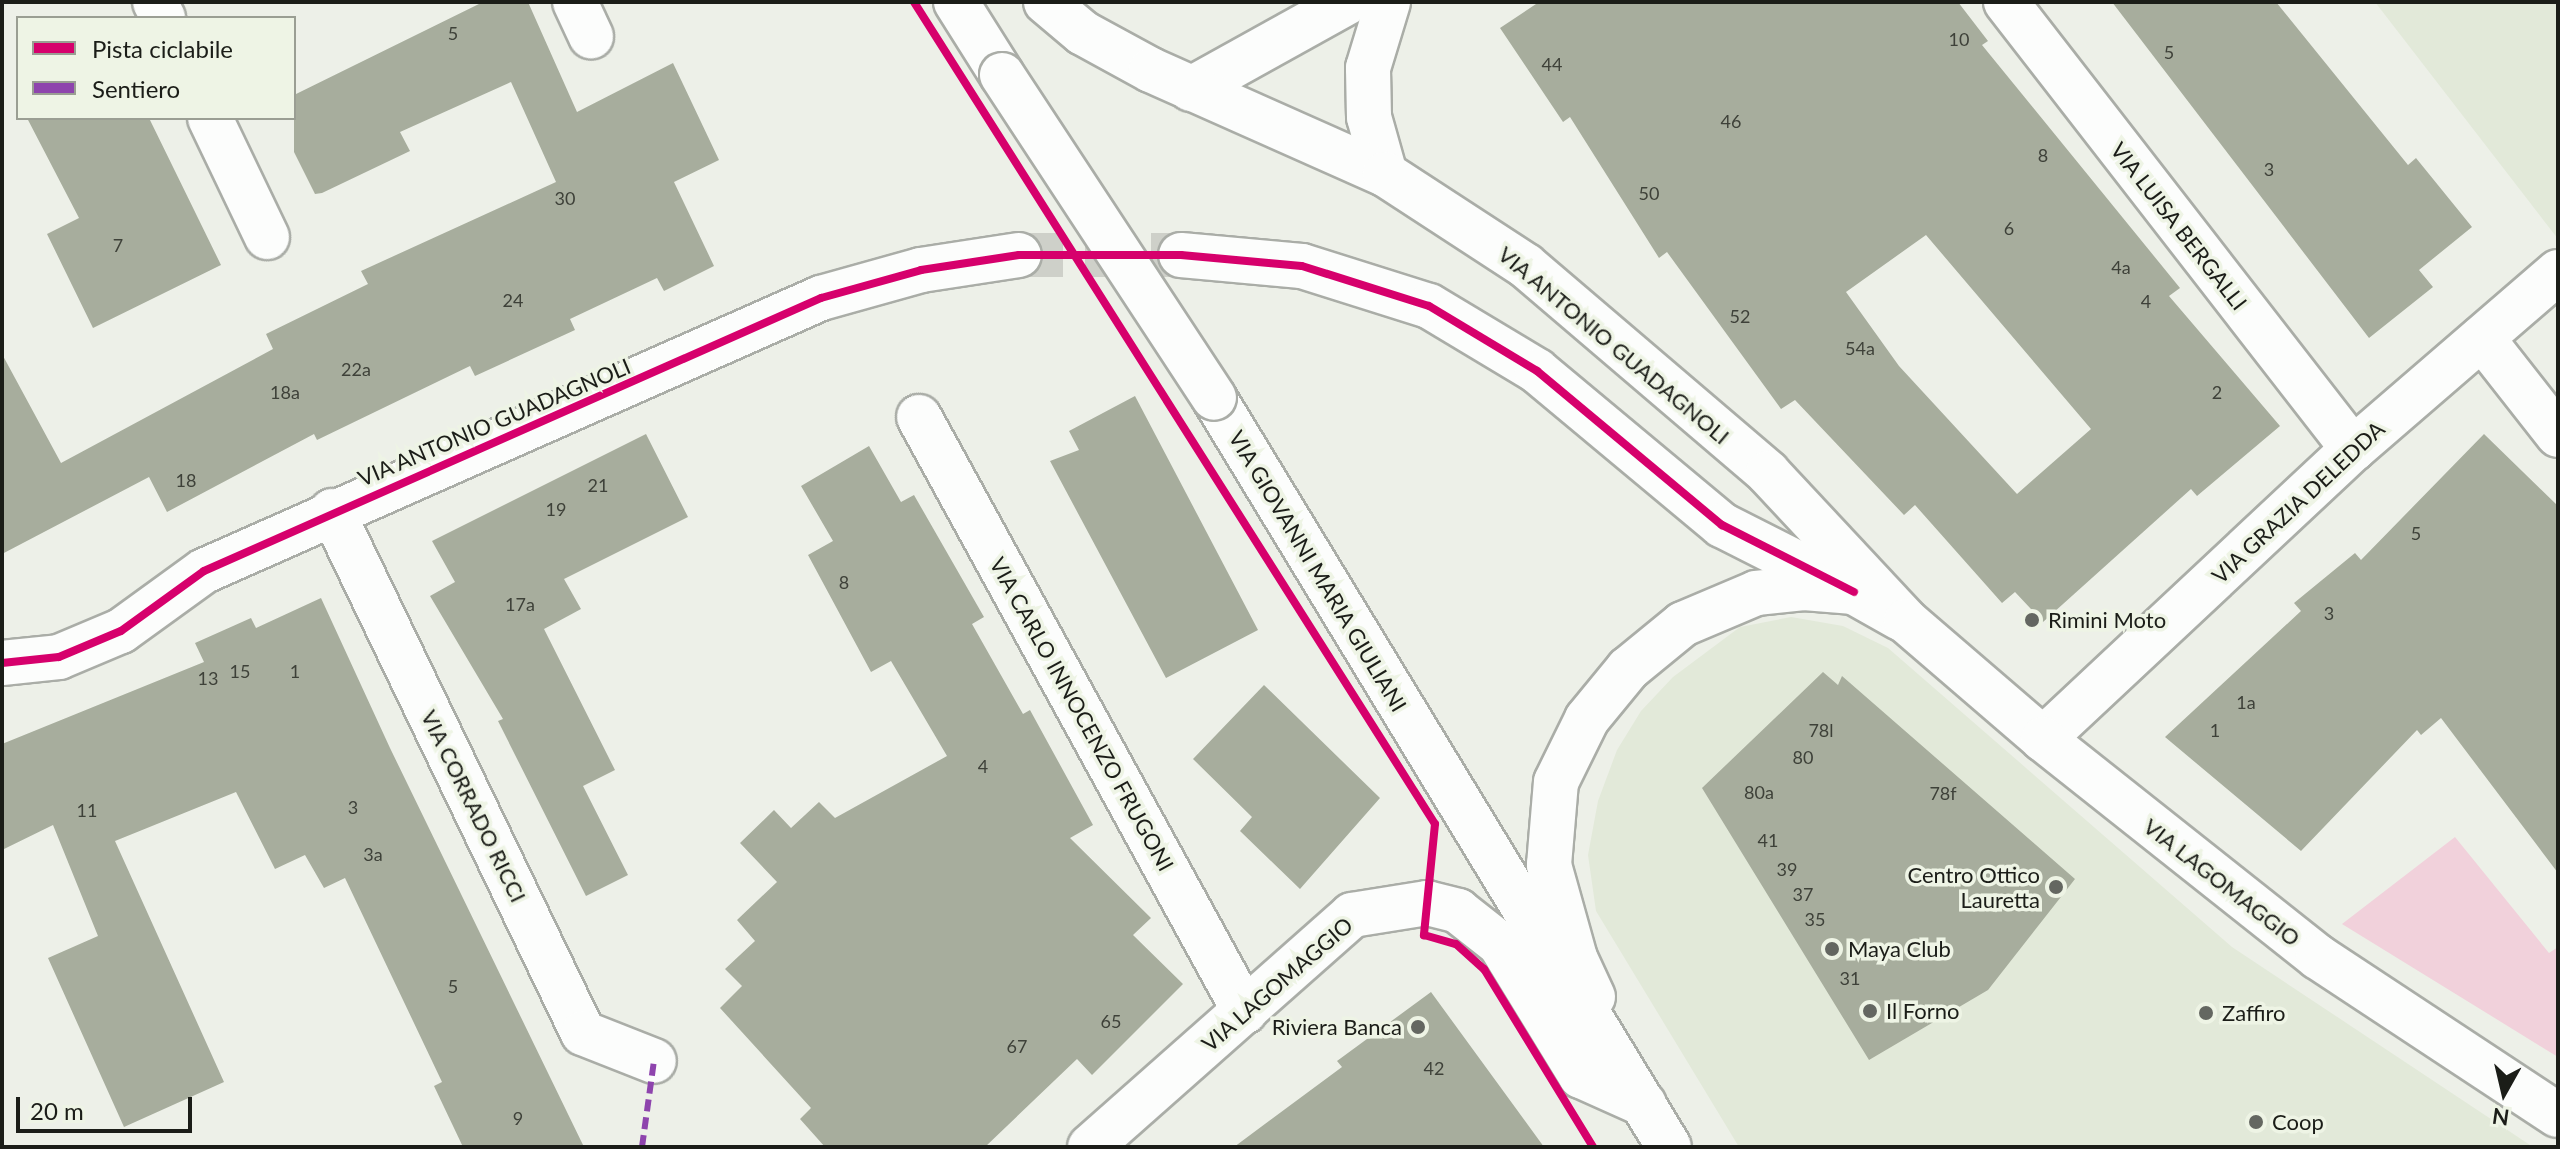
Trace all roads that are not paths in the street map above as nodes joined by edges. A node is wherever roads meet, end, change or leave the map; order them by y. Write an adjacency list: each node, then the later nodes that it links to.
1 (956, 2): 24 (street, VIA GIOVANNI MARIA GIULIANI, bridge)
2 (1046, 2): 6 (street, VIA ANTONIO GUADAGNOLI)
3 (1348, 2): 6 (street)
4 (1388, 2): 8 (street)
5 (2006, 2): 16 (street, VIA LUISA BERGALLI)
6 (1191, 89): 8 (street, VIA ANTONIO GUADAGNOLI)
7 (211, 120): 9 (street)
8 (1385, 174): 19 (street, VIA ANTONIO GUADAGNOLI)
9 (267, 237)
10 (1019, 255): 17 (street, VIA ANTONIO GUADAGNOLI)
11 (1181, 255): 18 (street)
12 (2558, 272): 13 (street, VIA GRAZIA DELEDDA)
13 (2482, 338): 15 (street); 16 (street, VIA GRAZIA DELEDDA)
14 (919, 417): 22 (street, VIA CARLO INNOCENZO FRUGONI)
15 (2558, 435)
16 (2353, 449): 21 (street, VIA GRAZIA DELEDDA)
17 (332, 511): 20 (street, VIA ANTONIO GUADAGNOLI); 23 (street, VIA CORRADO RICCI)
18 (1854, 592): 19 (street); 24 (street)
19 (1906, 621): 21 (street, VIA LAGOMAGGIO)
20 (2, 663)
21 (2043, 739): 25 (street, VIA LAGOMAGGIO)
22 (1245, 1012): 24 (street, VIA LAGOMAGGIO); 26 (street, VIA LAGOMAGGIO)
23 (654, 1061)
24 (1644, 1104): 27 (street, VIA GIOVANNI MARIA GIULIANI)
25 (2558, 1115)
26 (1090, 1147)
27 (1669, 1147)

